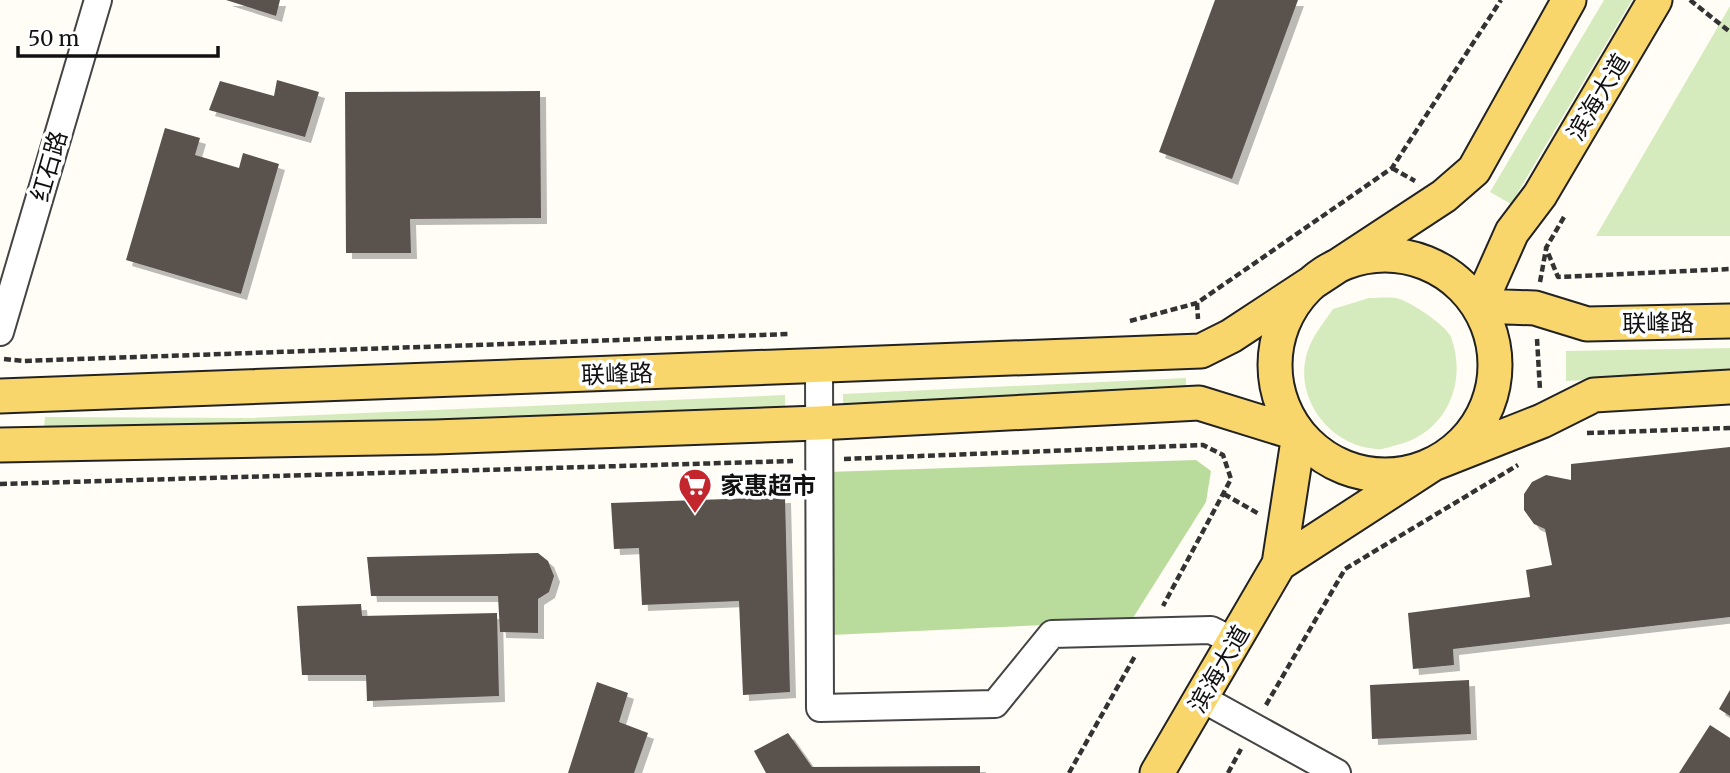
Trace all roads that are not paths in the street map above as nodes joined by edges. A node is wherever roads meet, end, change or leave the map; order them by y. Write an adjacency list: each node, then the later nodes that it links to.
1 (98, 0): 7 (street, 红石路)
2 (1569, 0): 4 (main road)
3 (1655, 0): 5 (main road, 滨海大道)
4 (1319, 276): 5 (main road); 8 (main road, 联峰路); 12 (main road)
5 (1479, 306): 6 (main road, 联峰路); 14 (main road)
6 (1730, 321)
7 (0, 331)
8 (819, 367): 10 (main road, 联峰路); 11 (street)
9 (1730, 387): 14 (main road)
10 (0, 396)
11 (818, 423): 12 (main road); 13 (main road); 16 (street)
12 (1299, 434): 14 (main road); 15 (main road)
13 (0, 445)
14 (1433, 464): 15 (main road)
15 (1279, 564): 16 (main road, 滨海大道)
16 (1234, 642): 17 (main road, 滨海大道)
17 (1203, 699): 18 (main road, 滨海大道); 19 (street)
18 (1157, 773)
19 (1337, 773)

